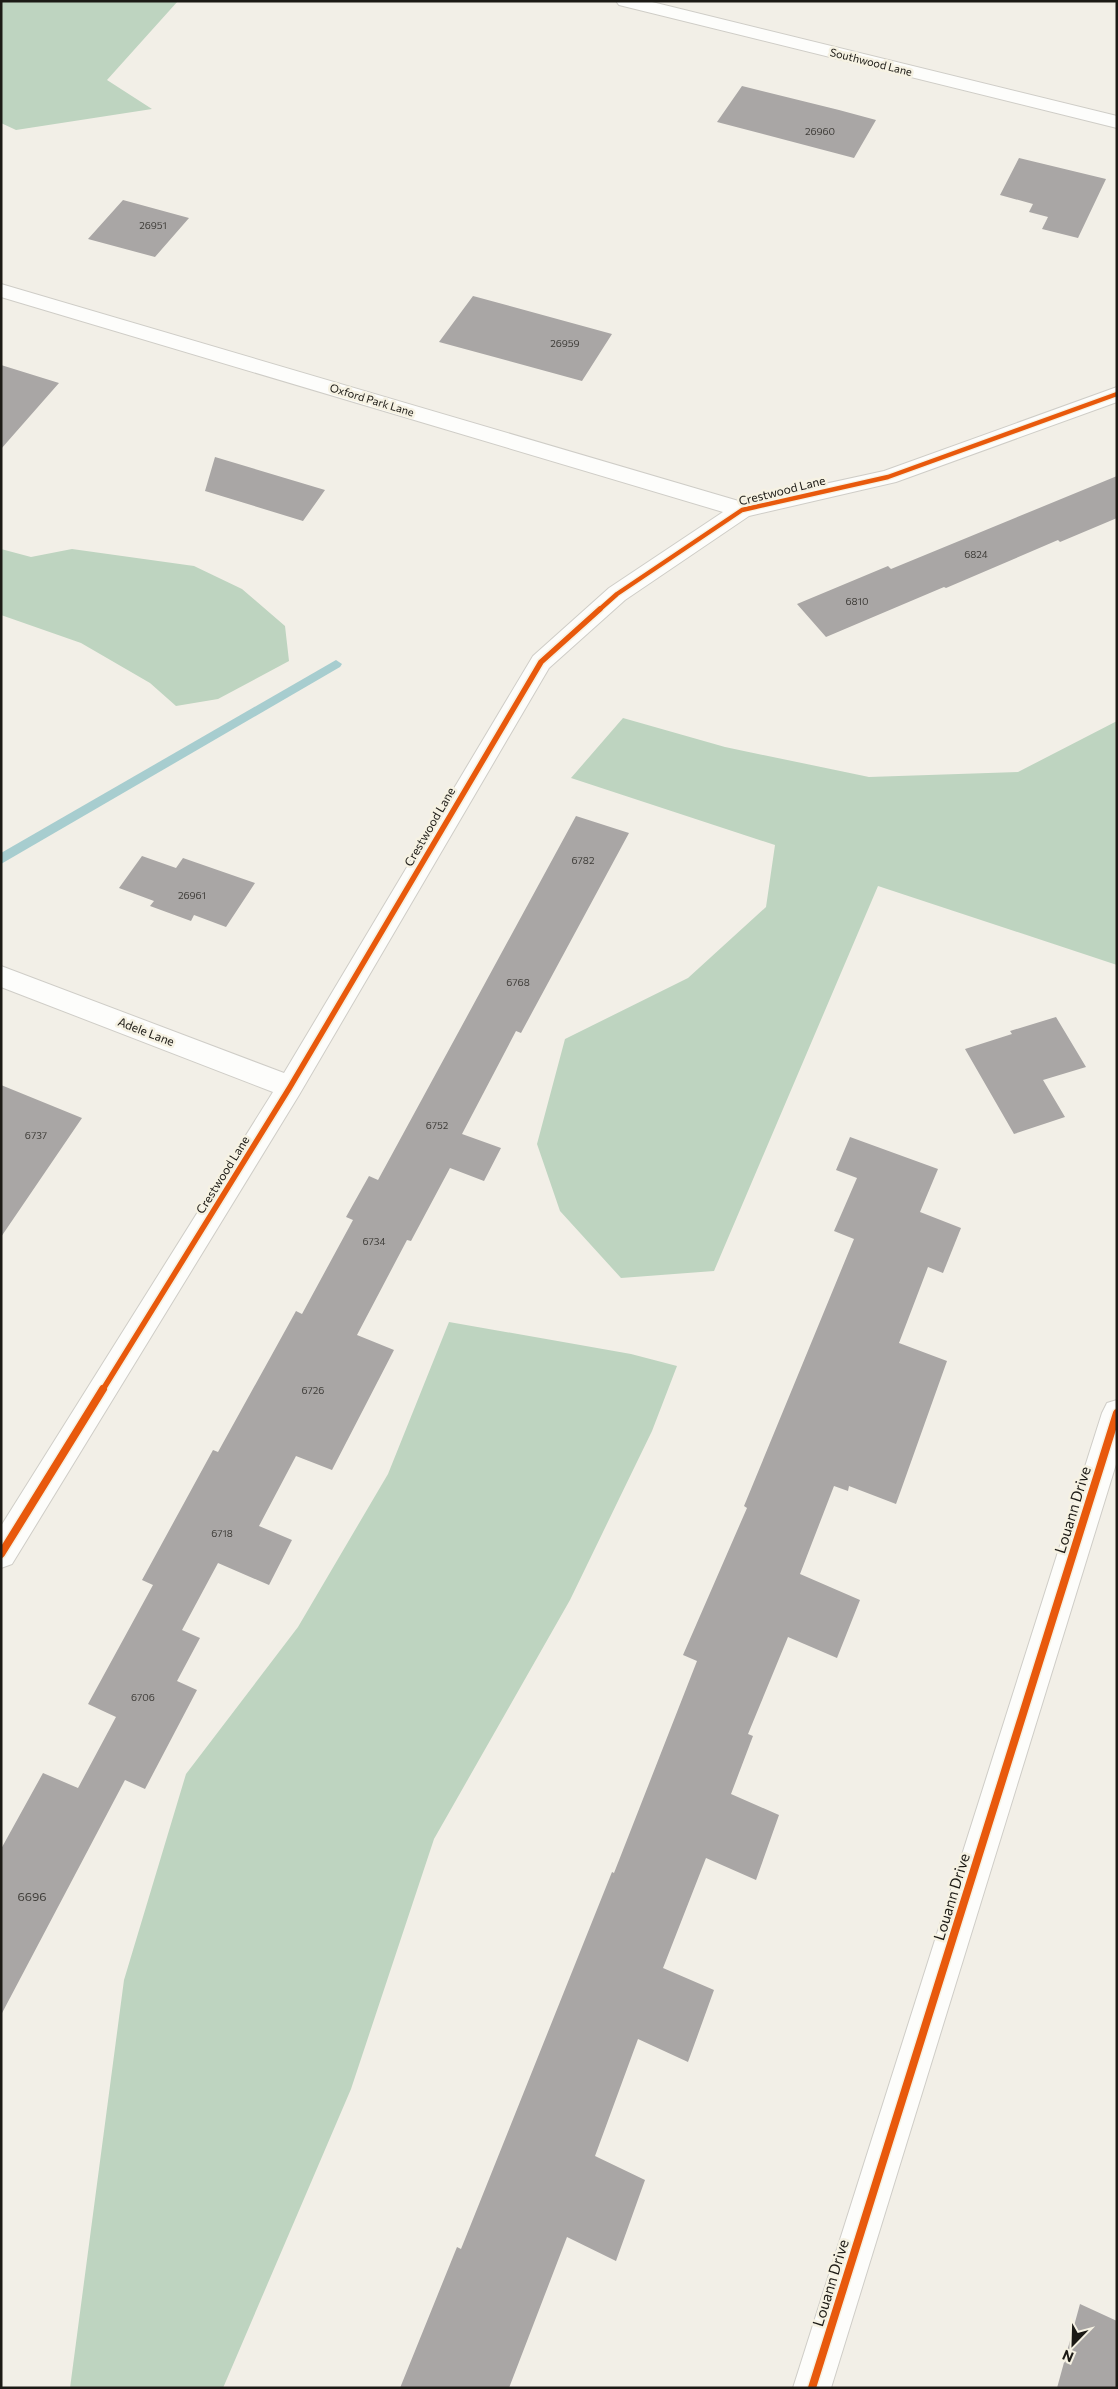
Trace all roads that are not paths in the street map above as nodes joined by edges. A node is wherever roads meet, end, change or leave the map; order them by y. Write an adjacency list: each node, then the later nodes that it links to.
1 (626, 1): 2 (street, Southwood Lane)
2 (1117, 122)
3 (1, 290): 5 (street, Oxford Park Lane)
4 (1117, 394): 5 (street, Crestwood Lane)
5 (742, 510): 7 (street, Crestwood Lane)
6 (1, 976): 7 (street, Adele Lane)
7 (290, 1087): 9 (street, Crestwood Lane)
8 (1117, 1413): 10 (street, Louann Drive)
9 (1, 1554)
10 (812, 2388)

